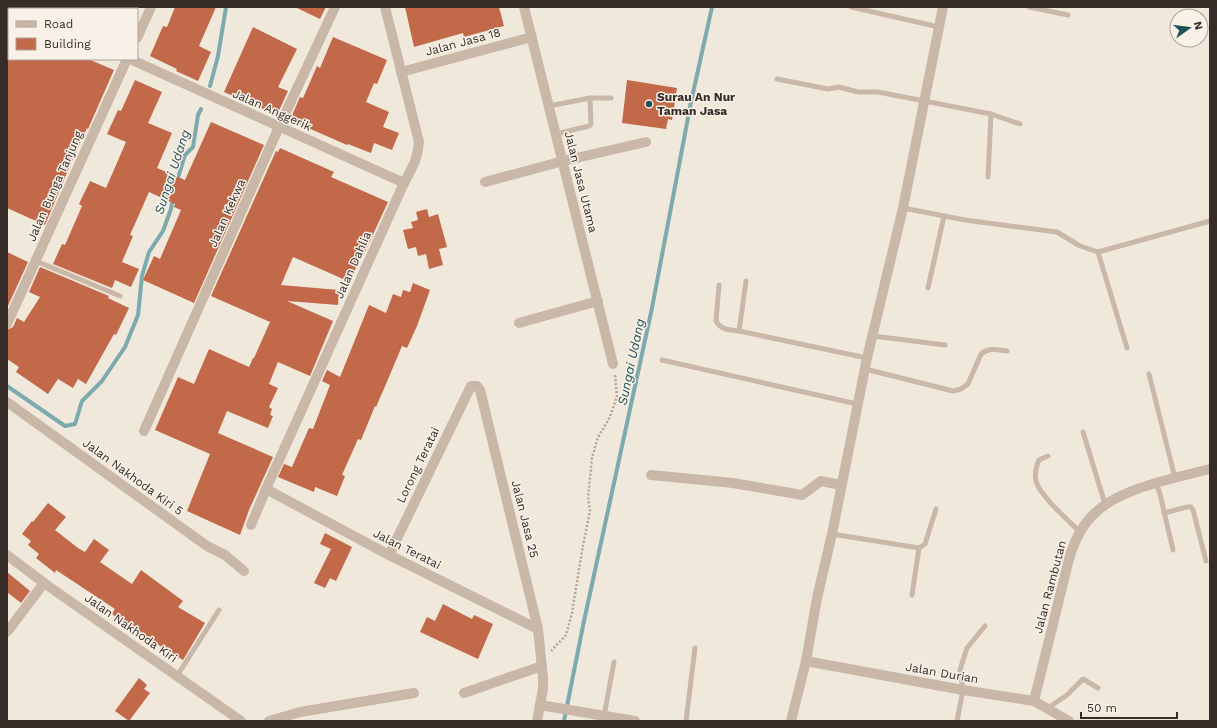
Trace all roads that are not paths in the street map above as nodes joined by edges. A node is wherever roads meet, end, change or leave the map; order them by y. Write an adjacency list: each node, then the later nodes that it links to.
1 (151, 7): 10 (street)
2 (335, 7): 22 (street, Jalan Kekwa)
3 (385, 7): 14 (street, Jalan Dahlia)
4 (524, 7): 11 (street, Jalan Jasa Utama)
5 (850, 7): 9 (lane)
6 (943, 7): 9 (street)
7 (1029, 7): 8 (lane)
8 (1068, 15)
9 (939, 27): 18 (street)
10 (138, 36)
11 (532, 37): 14 (street, Jalan Jasa 18); 19 (street, Jalan Jasa Utama)
12 (127, 60): 33 (street, Jalan Bunga Tanjung)
13 (132, 60): 22 (street, Jalan Anggerik)
14 (401, 72): 28 (street, Jalan Dahlia)
15 (777, 79): 18 (lane)
16 (590, 98): 17 (lane); 19 (lane); 23 (lane)
17 (612, 98)
18 (924, 101): 20 (lane); 29 (street)
19 (549, 106): 23 (street, Jalan Jasa Utama)
20 (991, 114): 21 (lane); 26 (lane)
21 (1020, 124)
22 (279, 127): 28 (street, Jalan Anggerik); 54 (street, Jalan Kekwa)
23 (556, 134): 25 (street, Jalan Jasa Utama)
24 (646, 142): 25 (street)
25 (563, 161): 27 (street); 38 (street, Jalan Jasa Utama)
26 (988, 177)
27 (485, 182)
28 (404, 183): 62 (street, Jalan Dahlia)
29 (903, 208): 30 (lane); 42 (street)
30 (944, 216): 32 (lane); 36 (lane)
31 (1210, 221): 32 (lane)
32 (1098, 252): 44 (lane)
33 (36, 261): 37 (lane); 40 (street, Jalan Bunga Tanjung)
34 (746, 281): 41 (lane)
35 (719, 285): 41 (lane)
36 (928, 288)
37 (120, 296)
38 (598, 301): 39 (street); 48 (street, Jalan Jasa Utama)
39 (519, 323)
40 (7, 324)
41 (739, 331): 46 (lane)
42 (873, 336): 43 (lane); 46 (street)
43 (945, 345)
44 (1127, 348)
45 (1007, 351): 49 (lane)
46 (867, 358): 49 (street)
47 (662, 360): 53 (lane)
48 (613, 364)
49 (865, 369): 53 (street)
50 (1149, 374): 59 (lane)
51 (471, 386): 72 (street, Lorong Teratai); 79 (street, Jalan Jasa 25)
52 (7, 402): 74 (street, Jalan Nakhoda Kiri 5)
53 (858, 404): 61 (street)
54 (144, 431)
55 (1083, 432): 63 (lane)
56 (1048, 456): 67 (lane)
57 (1210, 469): 59 (street, Jalan Rambutan)
58 (651, 474): 61 (street)
59 (1175, 478): 60 (street, Jalan Rambutan)
60 (1156, 483): 63 (street, Jalan Rambutan); 65 (lane)
61 (841, 485): 68 (street)
62 (266, 489): 66 (street, Jalan Dahlia); 72 (street, Jalan Teratai)
63 (1105, 504): 67 (street, Jalan Rambutan)
64 (936, 509): 69 (lane)
65 (1164, 513): 70 (lane); 73 (lane)
66 (251, 525)
67 (1080, 532): 90 (street, Jalan Rambutan)
68 (832, 534): 69 (lane); 82 (street)
69 (919, 548): 76 (lane)
70 (1172, 550)
71 (7, 555): 75 (street, Jalan Nakhoda Kiri)
72 (389, 555): 79 (street, Jalan Teratai)
73 (1206, 561)
74 (244, 571)
75 (44, 583): 80 (street); 85 (street, Jalan Nakhoda Kiri)
76 (912, 595)
77 (219, 610): 85 (lane)
78 (985, 626): 87 (lane)
79 (538, 630): 84 (street, Jalan Jasa 25)
80 (7, 632)
81 (695, 648): 98 (lane)
82 (806, 661): 87 (street, Jalan Durian); 99 (street)
83 (614, 662): 93 (lane)
84 (542, 666): 89 (street); 91 (street, Jalan Jasa 25)
85 (178, 676): 94 (street, Jalan Nakhoda Kiri)
86 (1098, 688): 92 (lane)
87 (964, 690): 90 (street, Jalan Durian); 100 (lane)
88 (414, 693): 95 (street)
89 (464, 693)
90 (1034, 701): 92 (street, Jalan Durian)
91 (540, 705): 93 (street); 96 (street, Jalan Jasa 25)
92 (1048, 708): 101 (street, Jalan Durian)
93 (599, 717): 97 (street)
94 (241, 721)
95 (269, 721)
96 (537, 721)
97 (635, 721)
98 (686, 721)
99 (791, 721)
100 (957, 721)
101 (1069, 721)

